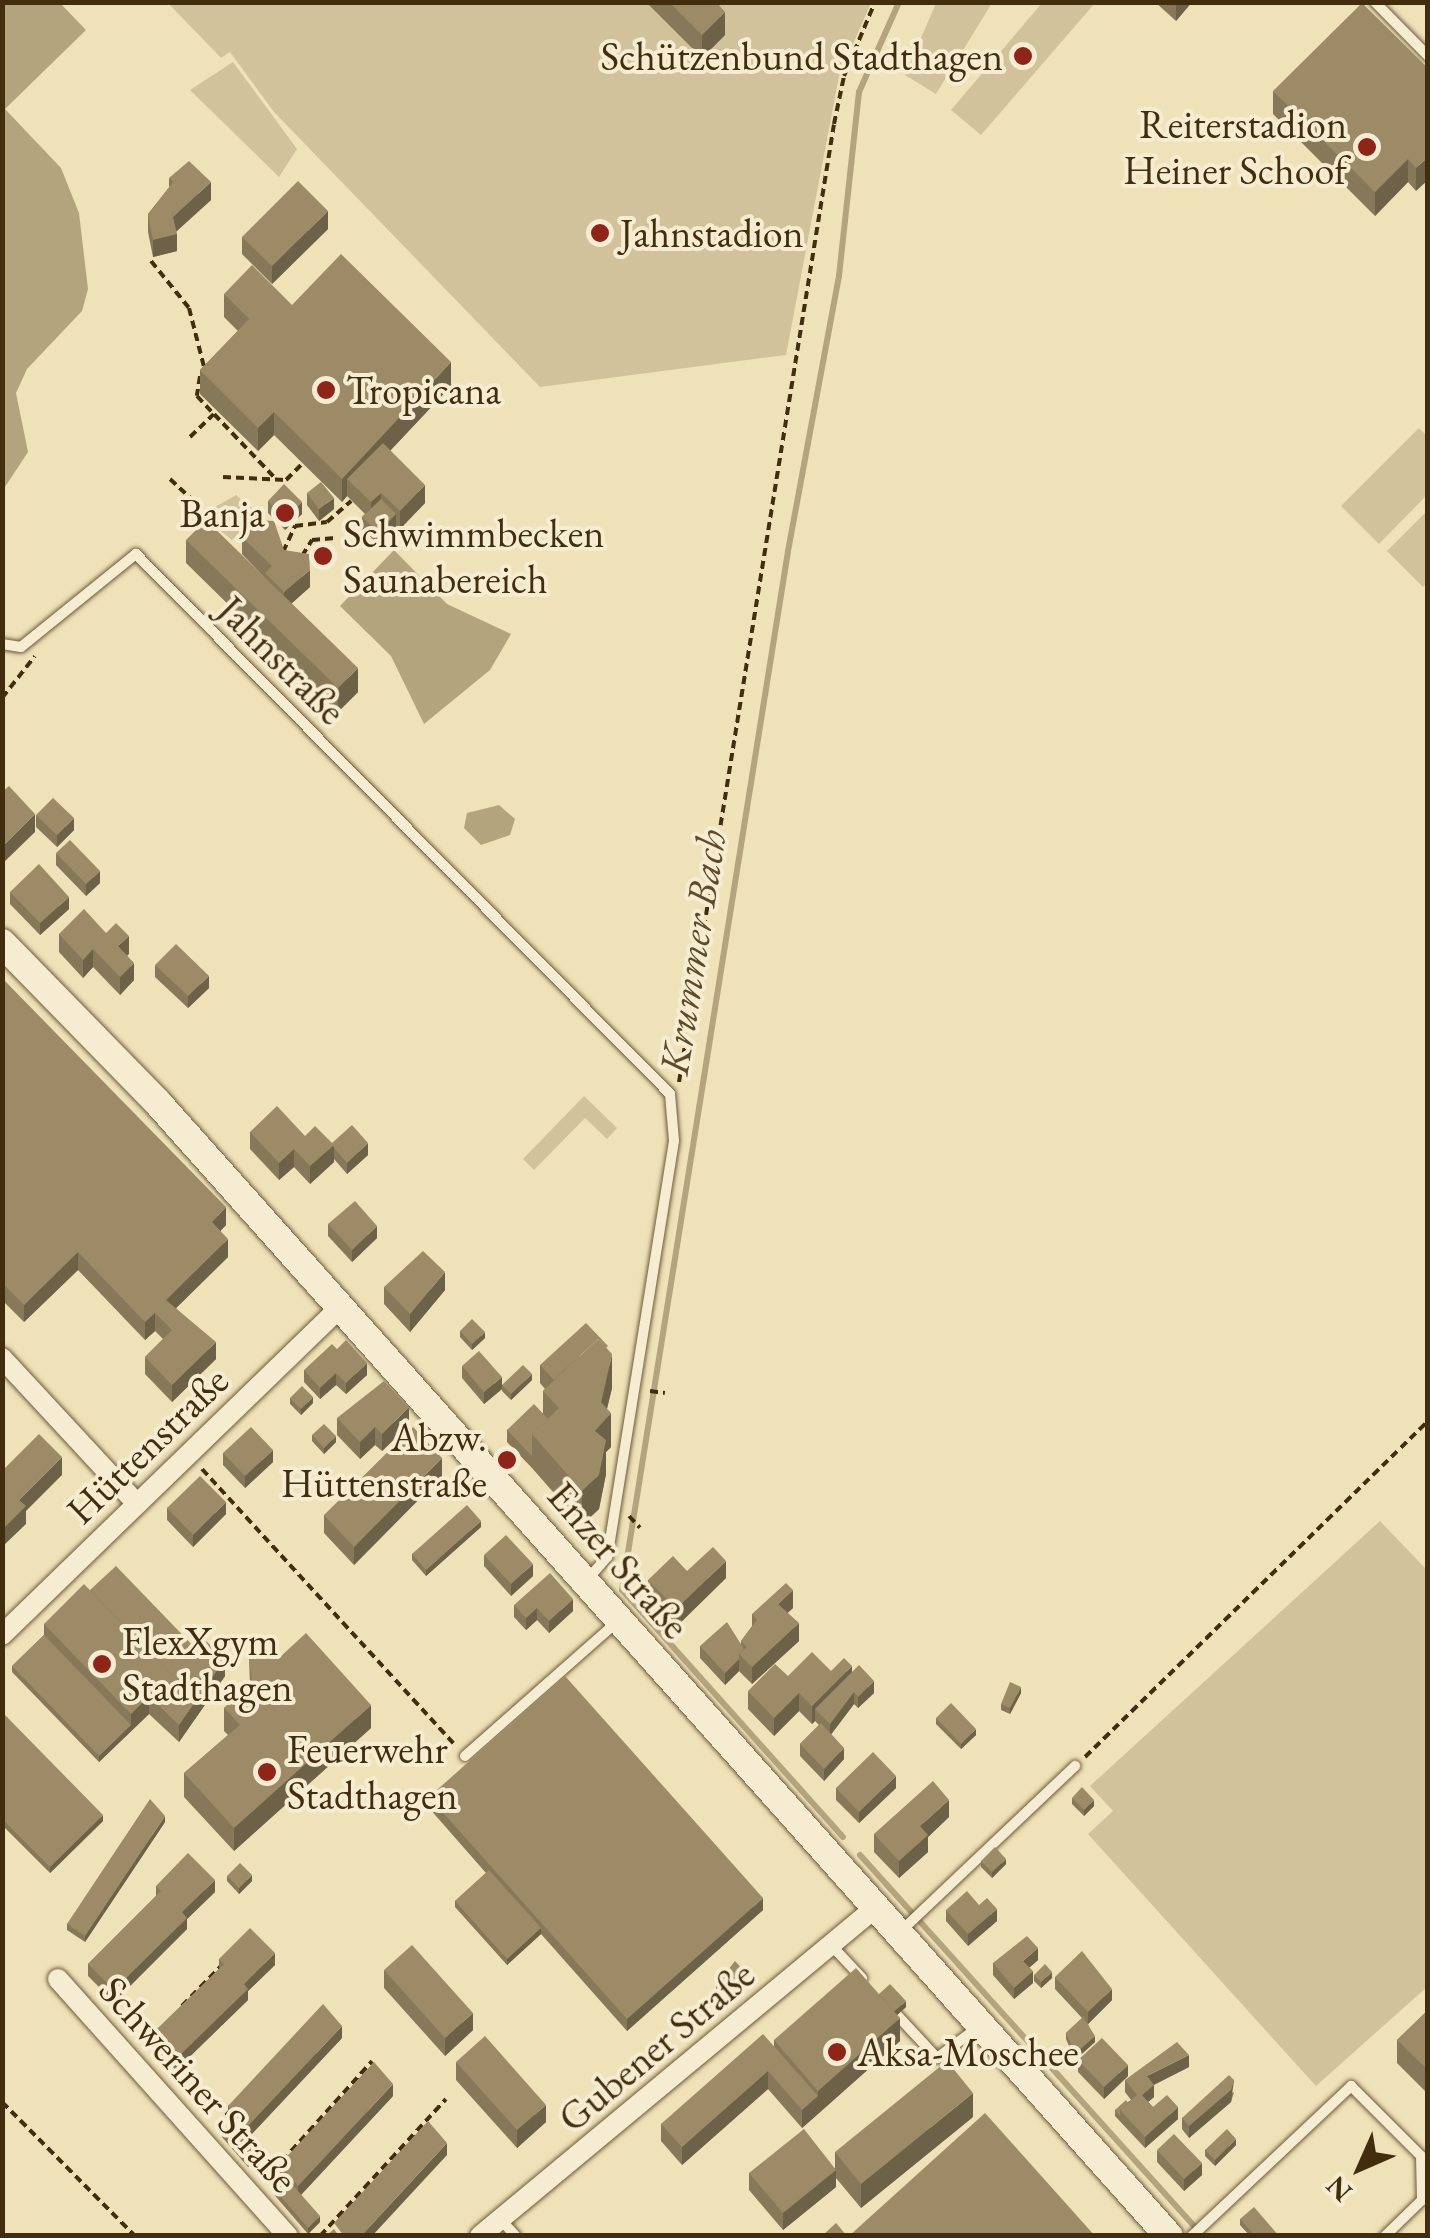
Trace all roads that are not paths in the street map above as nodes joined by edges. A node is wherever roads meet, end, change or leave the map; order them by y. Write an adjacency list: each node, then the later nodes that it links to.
1 (1376, 2): 2 (lane)
2 (1428, 56)
3 (2, 644): 8 (lane, Jahnstraße)
4 (2, 943): 5 (main road, Enzer Straße)
5 (341, 1306): 7 (street, Hüttenstraße); 8 (main road, Enzer Straße)
6 (2, 1358): 7 (street)
7 (137, 1504): 10 (street, Hüttenstraße)
8 (586, 1582): 9 (main road, Enzer Straße)
9 (618, 1621): 11 (lane); 13 (main road, Enzer Straße)
10 (2, 1635)
11 (465, 1756)
12 (1075, 1766): 14 (lane)
13 (874, 1908): 14 (main road, Enzer Straße); 15 (street, Gubener Straße)
14 (910, 1923): 19 (main road, Enzer Straße)
15 (832, 1946): 17 (lane); 20 (street, Gubener Straße)
16 (58, 1979): 22 (street, Schweriner Straße)
17 (868, 1985)
18 (897, 2015): 19 (lane)
19 (980, 2025): 25 (main road, Enzer Straße)
20 (500, 2219): 23 (street, Gubener Straße); 24 (lane)
21 (1192, 2235): 26 (lane)
22 (288, 2236)
23 (480, 2236)
24 (516, 2236)
25 (1169, 2236)
26 (1385, 2236)

